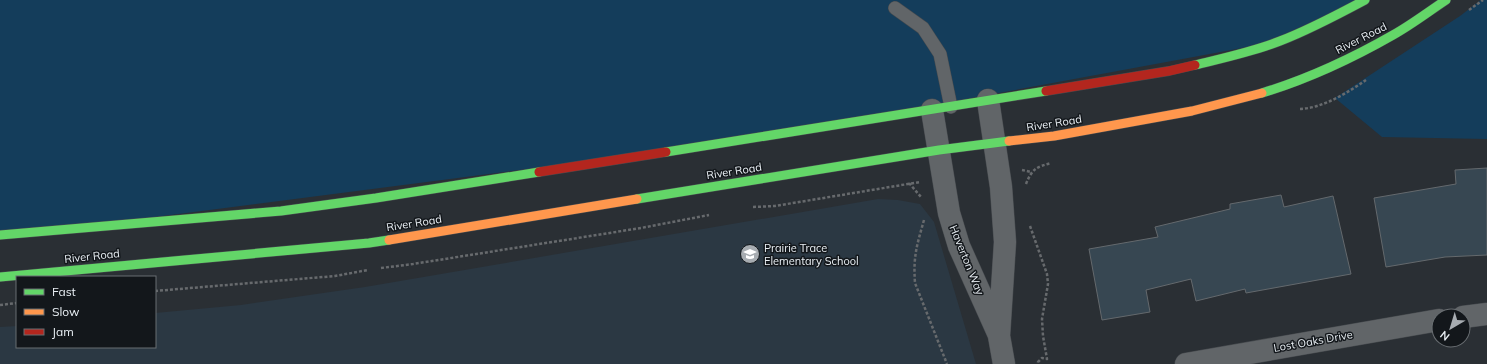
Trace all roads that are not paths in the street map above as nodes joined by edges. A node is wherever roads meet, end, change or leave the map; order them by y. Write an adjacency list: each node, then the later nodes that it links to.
1 (1365, 0): 4 (main road)
2 (1446, 0): 6 (main road, River Road)
3 (894, 8): 5 (lane)
4 (988, 100): 5 (main road); 6 (street, Haverton Way)
5 (941, 108): 7 (street, Haverton Way); 8 (main road)
6 (995, 144): 7 (main road, River Road); 13 (street, Haverton Way)
7 (939, 150): 9 (main road, River Road); 13 (street, Haverton Way)
8 (0, 235)
9 (0, 277)
10 (1487, 314): 11 (street)
11 (1471, 316)
12 (1431, 322): 14 (street, Lost Oaks Drive)
13 (999, 336): 15 (street, Haverton Way)
14 (1280, 356): 16 (street, Lost Oaks Drive)
15 (1004, 364)
16 (1186, 364)

